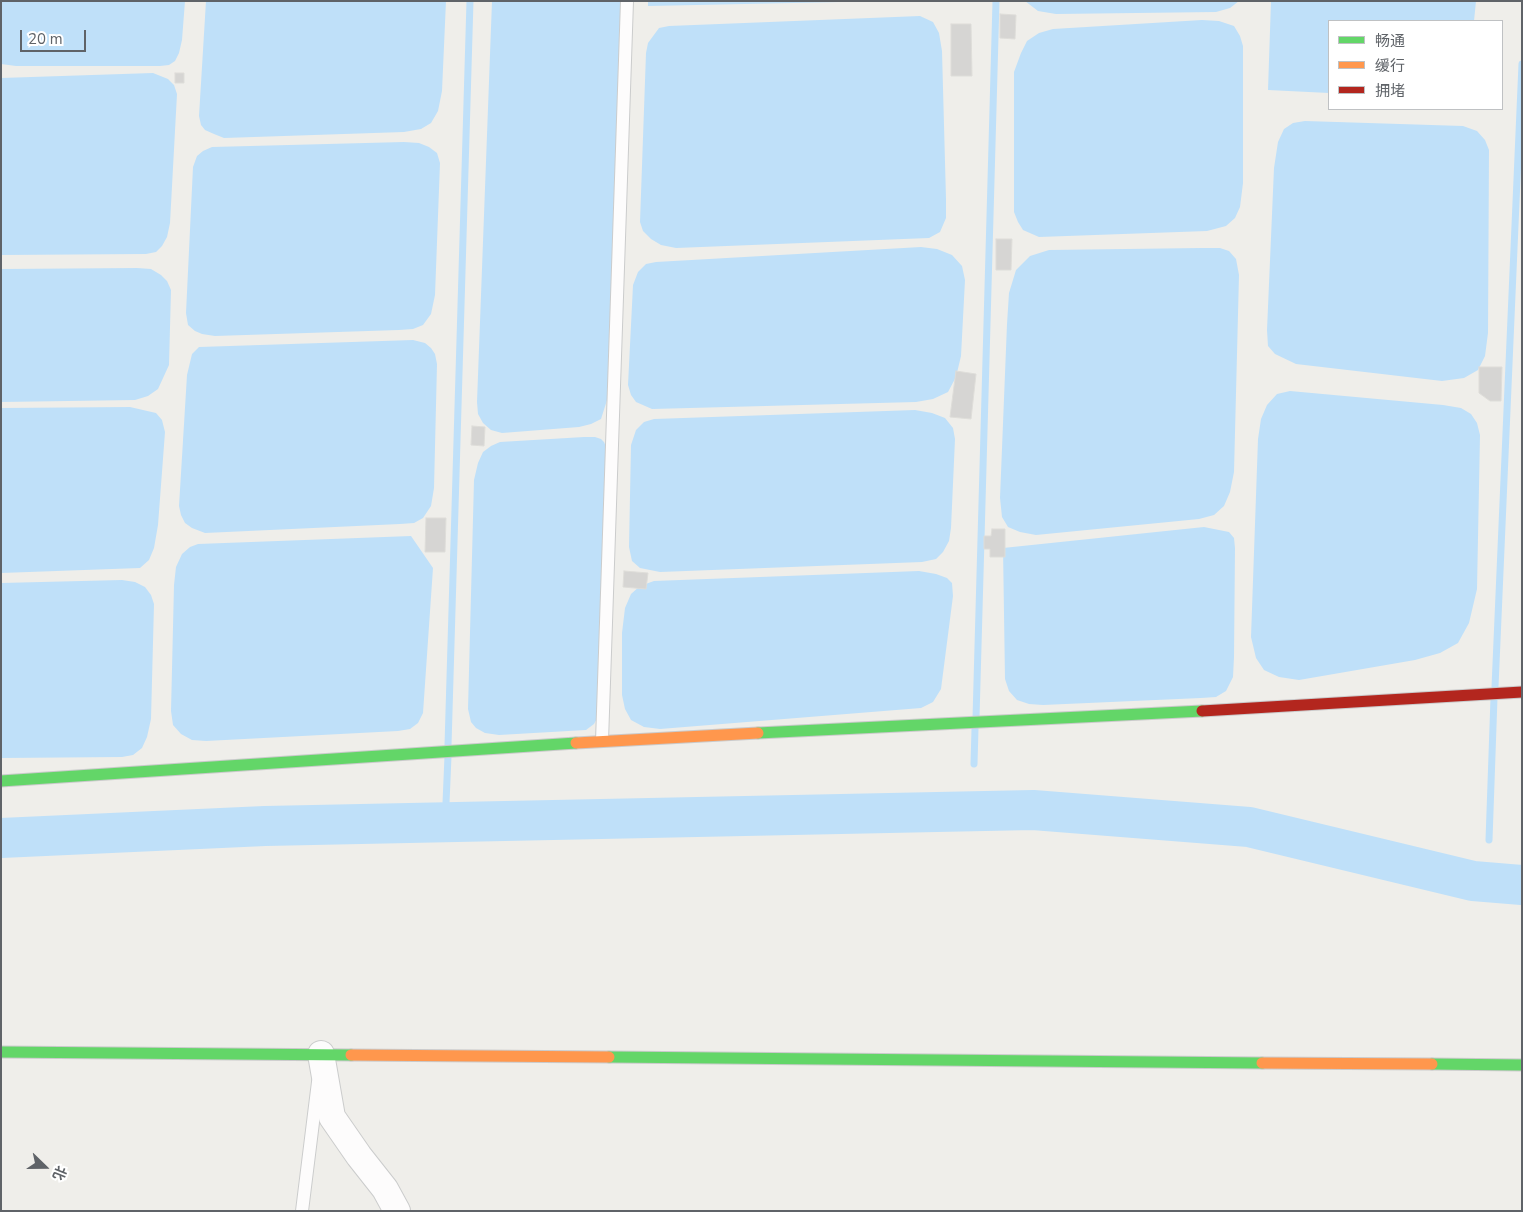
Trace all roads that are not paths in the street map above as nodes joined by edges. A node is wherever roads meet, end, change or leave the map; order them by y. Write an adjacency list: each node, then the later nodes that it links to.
1 (627, 1): 3 (lane)
2 (1522, 692): 3 (street)
3 (602, 741): 4 (street)
4 (1, 781)
5 (1, 1052): 6 (street)
6 (321, 1054): 7 (street); 8 (lane); 9 (street)
7 (1522, 1065)
8 (302, 1211)
9 (397, 1211)

